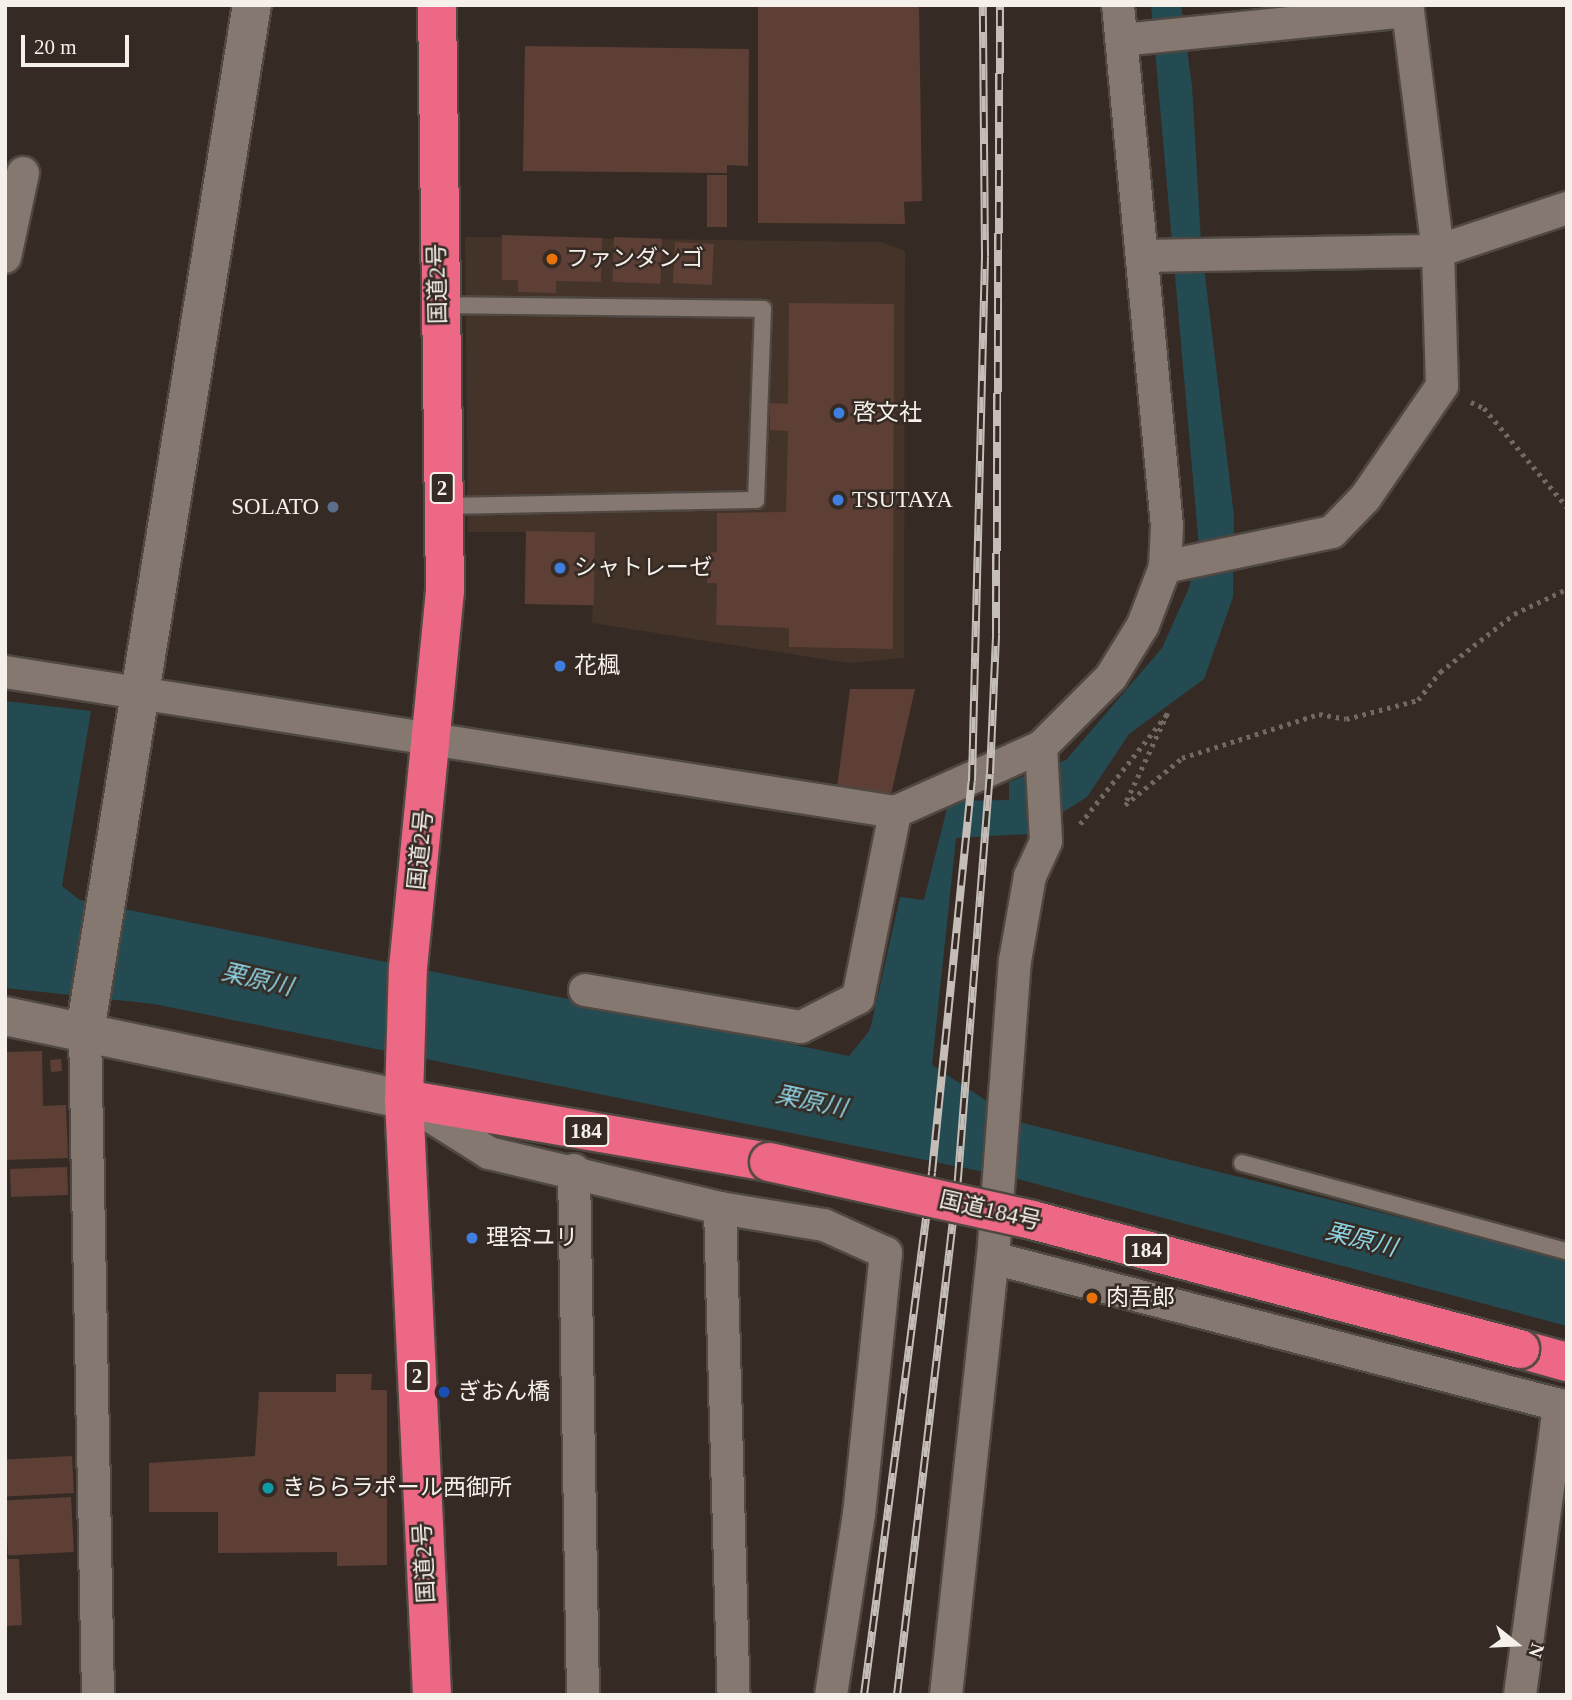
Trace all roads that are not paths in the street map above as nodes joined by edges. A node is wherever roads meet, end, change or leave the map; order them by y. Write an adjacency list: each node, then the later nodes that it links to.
1 (252, 5): 14 (street)
2 (437, 5): 10 (highway, 国道2号 / 2)
3 (1118, 5): 4 (street)
4 (1134, 38): 7 (street); 8 (street)
5 (23, 173): 9 (street)
6 (1567, 208): 7 (street)
7 (1438, 251): 8 (street); 12 (street)
8 (1156, 256): 12 (street)
9 (5, 257)
10 (437, 305): 11 (highway, 国道2号 / 2); 11 (lane)
11 (443, 506): 15 (highway, 国道2号 / 2)
12 (1175, 565): 16 (street)
13 (5, 672): 14 (street)
14 (145, 693): 15 (street); 19 (street)
15 (433, 740): 17 (street); 21 (highway, 国道2号 / 2)
16 (1041, 759): 17 (street); 25 (street)
17 (895, 812): 18 (street)
18 (585, 990)
19 (88, 1014): 20 (street); 21 (street); 29 (street)
20 (5, 1016)
21 (404, 1099): 23 (street); 27 (highway, 国道184号 / 184, bridge); 30 (highway, 国道2号 / 2)
22 (1242, 1163): 26 (lane)
23 (574, 1170): 24 (street); 31 (street)
24 (720, 1209): 32 (street); 33 (street)
25 (993, 1250): 28 (street); 34 (street)
26 (1567, 1251)
27 (1567, 1362)
28 (1563, 1406): 35 (street)
29 (97, 1695)
30 (432, 1695)
31 (583, 1695)
32 (734, 1695)
33 (831, 1695)
34 (946, 1695)
35 (1520, 1695)

